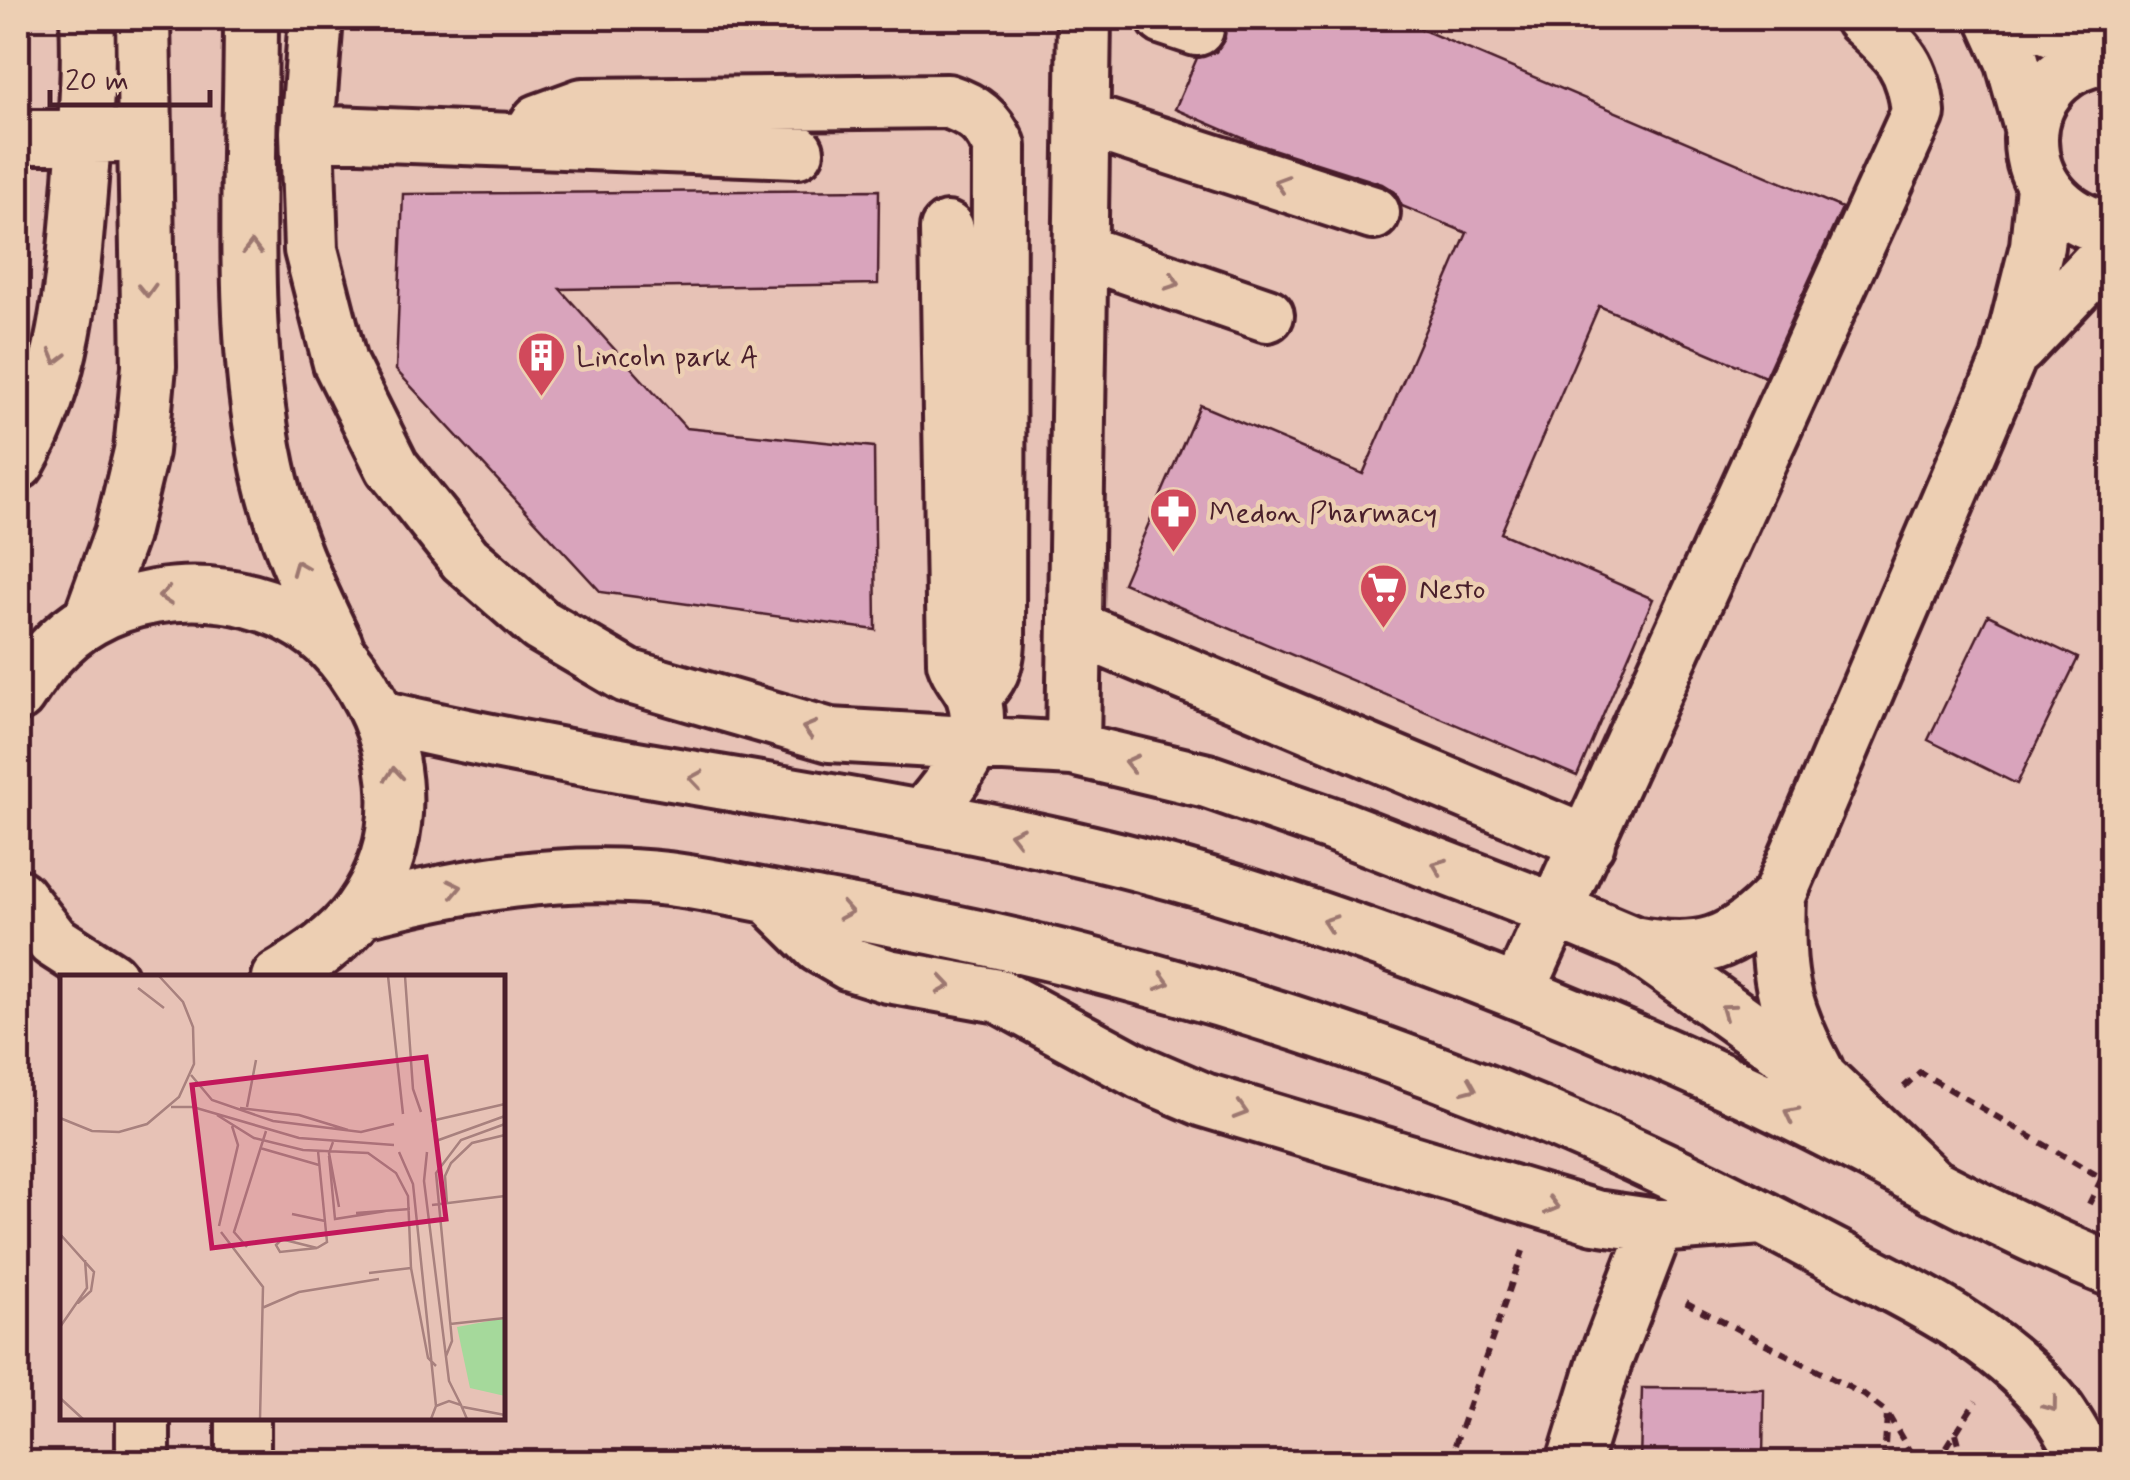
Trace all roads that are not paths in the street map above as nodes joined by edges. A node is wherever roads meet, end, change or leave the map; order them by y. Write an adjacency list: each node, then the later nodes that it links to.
1 (87, 18): 15 (street)
2 (143, 18): 13 (street)
3 (1084, 18): 10 (street)
4 (1861, 18): 35 (street)
5 (1993, 18): 11 (street)
6 (2024, 18): 9 (street)
7 (251, 22): 8 (street); 29 (street, one-way to 7)
8 (316, 22): 12 (street)
9 (2112, 55): 11 (street)
10 (1083, 119): 19 (street, one-way to 10); 23 (street)
11 (2032, 128): 18 (street)
12 (306, 132): 16 (street); 32 (street, one-way to 12)
13 (142, 134): 15 (street); 27 (street, one-way to 27)
14 (18, 137): 15 (street)
15 (84, 139): 26 (street, one-way to 26)
16 (528, 140): 17 (street); 32 (street)
17 (797, 151)
18 (2043, 187): 20 (street); 25 (street)
19 (1374, 213)
20 (2112, 228)
21 (947, 229): 32 (street)
22 (2112, 249): 25 (street)
23 (1081, 250): 24 (street, one-way to 24); 28 (street)
24 (1267, 315)
25 (2008, 361): 36 (street)
26 (18, 463)
27 (90, 619): 29 (street, one-way to 27); 30 (street)
28 (1076, 628): 33 (street); 35 (street)
29 (341, 655): 31 (street)
30 (18, 695)
31 (381, 718): 34 (street, one-way to 31); 39 (street, one-way to 31)
32 (973, 719): 33 (street); 34 (street)
33 (1072, 749): 40 (street, one-way to 33)
34 (923, 817): 44 (street, one-way to 34)
35 (1588, 843): 40 (street)
36 (1779, 896): 41 (street); 45 (street)
37 (768, 897): 39 (street, one-way to 37); 47 (street, one-way to 47); 48 (street, one-way to 48)
38 (18, 898): 42 (street)
39 (360, 911): 43 (street)
40 (1557, 911): 41 (street); 44 (street)
41 (1633, 943): 45 (street, one-way to 41)
42 (101, 975)
43 (283, 975)
44 (1518, 992): 46 (street, one-way to 44)
45 (1819, 1076): 46 (street)
46 (1934, 1187): 49 (street)
47 (1765, 1218): 48 (street); 55 (street, one-way to 55)
48 (1657, 1226): 54 (street)
49 (2112, 1270)
50 (143, 1420): 52 (street)
51 (243, 1420): 53 (street)
52 (143, 1462)
53 (243, 1462)
54 (1574, 1462)
55 (2089, 1462)

